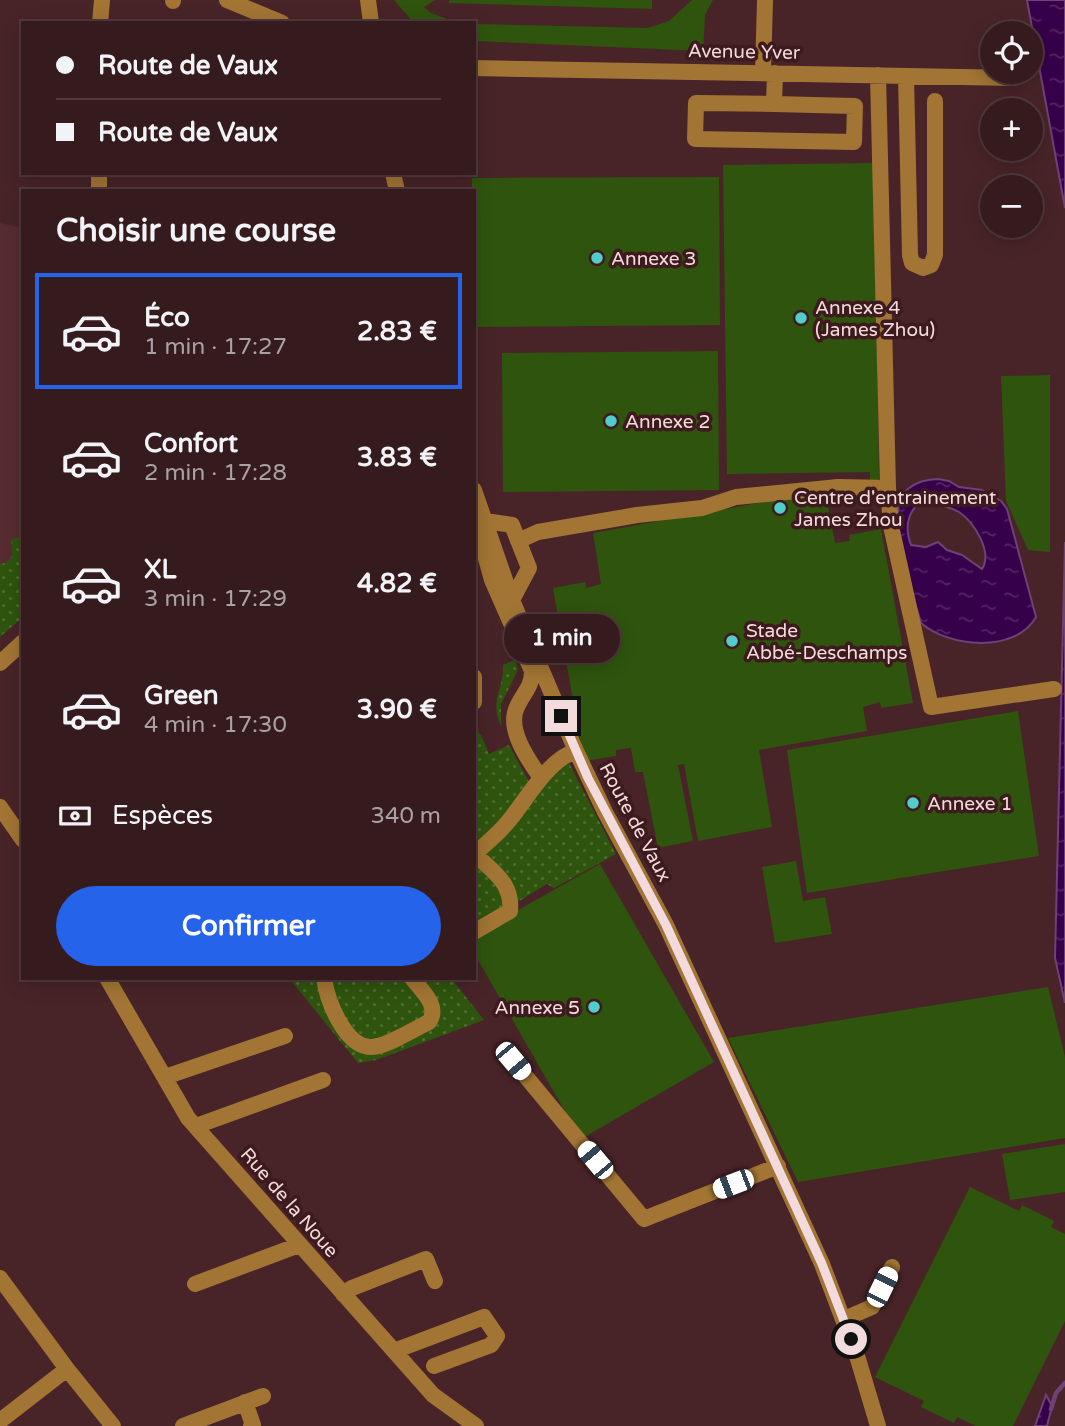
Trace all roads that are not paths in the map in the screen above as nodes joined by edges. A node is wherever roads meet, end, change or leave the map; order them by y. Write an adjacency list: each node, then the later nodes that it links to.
1 (102, 0): 5 (street)
2 (228, 0): 6 (street)
3 (368, 0): 7 (street)
4 (765, 0): 9 (street)
5 (100, 21)
6 (277, 21)
7 (371, 21)
8 (476, 68): 9 (street, Avenue Yver)
9 (769, 73): 10 (street, Avenue Yver); 14 (street)
10 (878, 75): 11 (street, Avenue Yver); 15 (street)
11 (906, 76): 12 (street, Avenue Yver); 13 (street)
12 (980, 77)
13 (935, 101)
14 (774, 104): 14 (street)
15 (888, 488): 18 (street); 22 (street)
16 (476, 496): 17 (street, Route de Vaux)
17 (485, 521): 18 (street); 19 (street, Route de Vaux); 24 (street)
18 (519, 541): 19 (street)
19 (512, 600): 23 (street, Route de Vaux)
20 (21, 644): 21 (street)
21 (0, 663)
22 (1054, 689)
23 (576, 751): 24 (street); 39 (street, Route de Vaux)
24 (541, 778): 27 (street)
25 (0, 807): 26 (street)
26 (21, 837)
27 (476, 852)
28 (476, 856): 29 (street)
29 (476, 931)
30 (108, 980): 35 (street, Rue de la Noue)
31 (325, 980): 32 (street)
32 (413, 980)
33 (285, 1037): 35 (street)
34 (513, 1061): 39 (street)
35 (164, 1077): 38 (street, Rue de la Noue)
36 (323, 1080): 38 (street)
37 (266, 1090): 38 (street)
38 (192, 1122): 40 (street, Rue de la Noue)
39 (778, 1166): 46 (street, Route de Vaux)
40 (299, 1245): 44 (street); 45 (street, Rue de la Noue)
41 (892, 1267): 46 (street)
42 (0, 1278): 49 (street)
43 (435, 1281): 45 (street)
44 (195, 1284)
45 (343, 1294): 47 (street, Rue de la Noue)
46 (844, 1319): 57 (street, Route de Vaux)
47 (394, 1351): 48 (street); 56 (street, Rue de la Noue)
48 (434, 1366)
49 (67, 1369): 52 (street); 53 (street)
50 (263, 1396): 51 (street)
51 (245, 1402): 54 (street); 55 (street)
52 (0, 1421)
53 (113, 1426)
54 (183, 1426)
55 (251, 1426)
56 (476, 1426)
57 (878, 1426)

